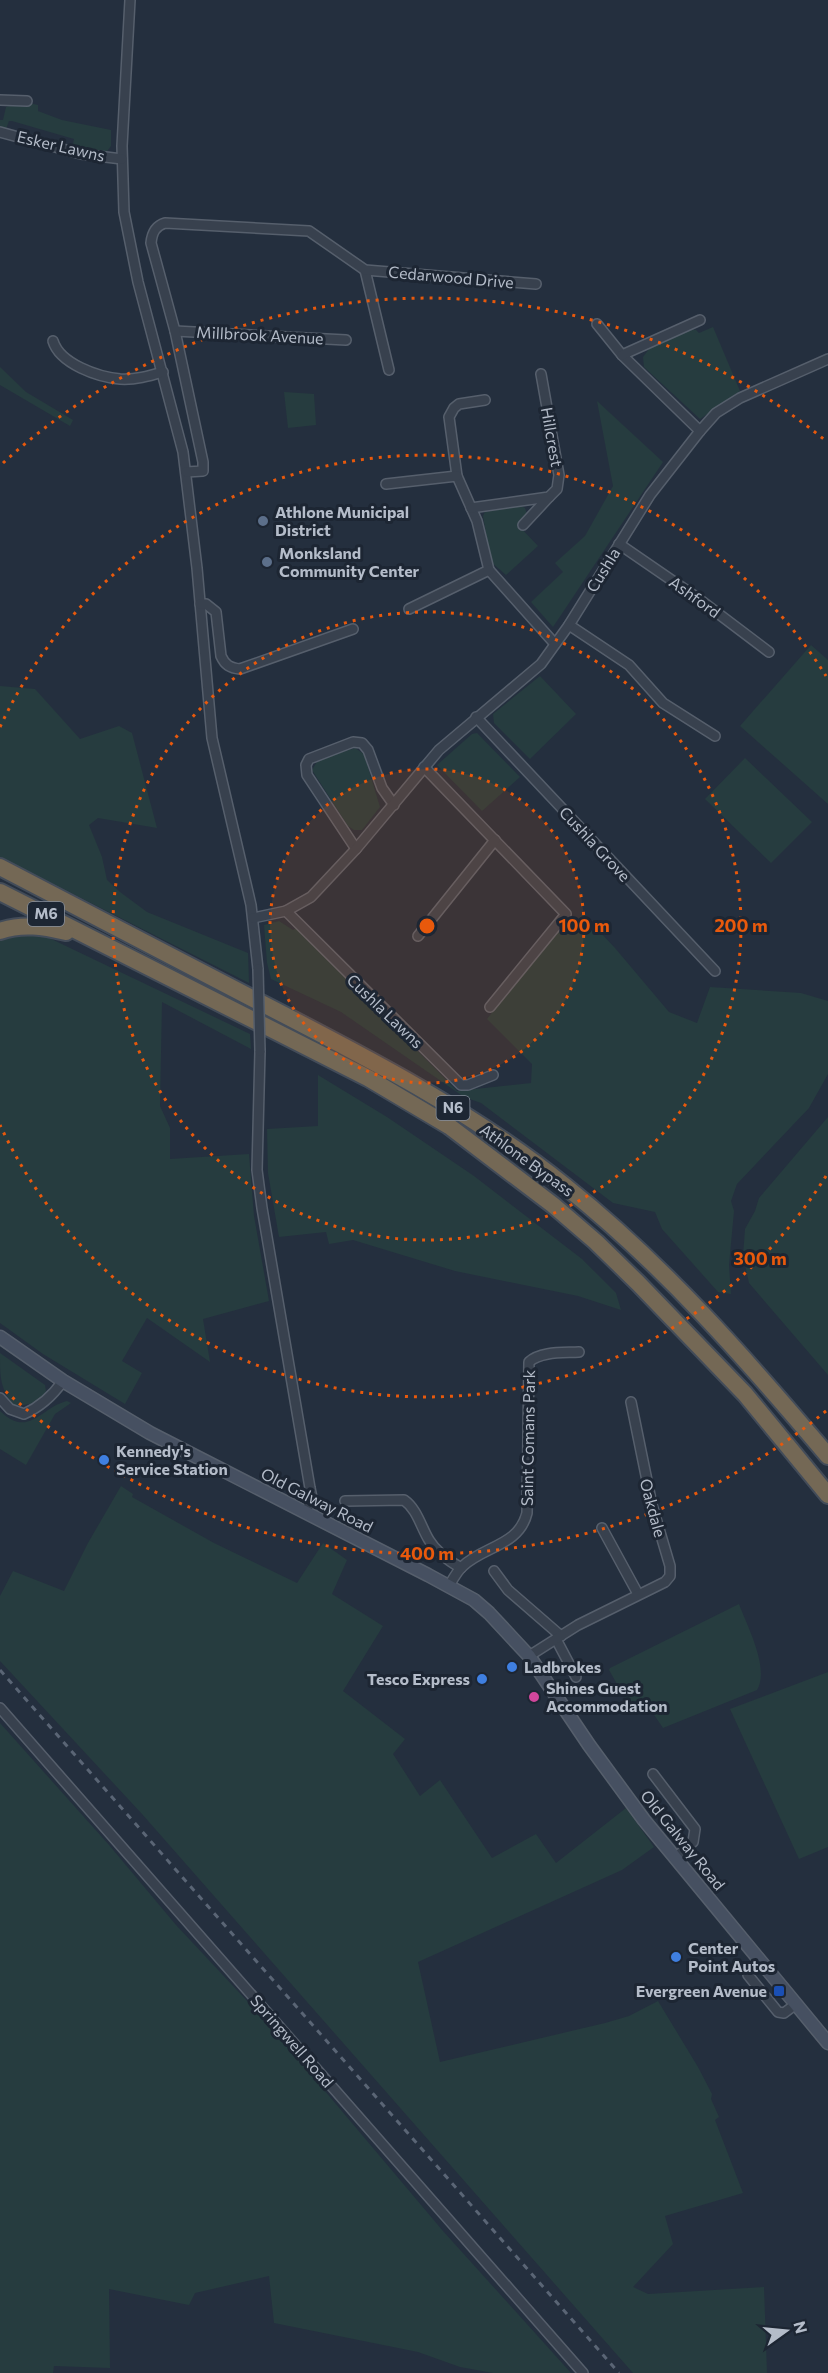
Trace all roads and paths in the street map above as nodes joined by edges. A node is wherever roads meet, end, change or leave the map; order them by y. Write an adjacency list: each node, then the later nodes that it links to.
1 (130, 0): 5 (street)
2 (27, 101): 3 (street)
3 (0, 102)
4 (0, 132): 5 (street, Esker Lawns)
5 (122, 159): 17 (street)
6 (165, 223): 7 (street, Cedarwood Drive); 11 (street, Millbrook Avenue)
7 (365, 270): 8 (street, Cedarwood Drive); 16 (street, Cedarwood Drive)
8 (536, 284)
9 (700, 320): 14 (street)
10 (597, 324): 14 (street)
11 (175, 331): 12 (street, Millbrook Avenue); 21 (street, Millbrook Avenue)
12 (346, 340)
13 (53, 341): 17 (street)
14 (622, 355): 20 (street)
15 (828, 359): 20 (street, Cushla)
16 (389, 370)
17 (162, 372): 21 (street)
18 (541, 374): 24 (street, Hillcrest)
19 (485, 400): 22 (street)
20 (700, 431): 27 (street, Cushla)
21 (186, 472): 29 (street)
22 (457, 476): 23 (street); 25 (street)
23 (386, 484)
24 (549, 497): 25 (street); 26 (street, Hillcrest)
25 (471, 508): 28 (street)
26 (523, 525)
27 (619, 544): 31 (street, Cushla); 34 (street, Ashford)
28 (489, 570): 30 (street); 33 (street)
29 (200, 604): 32 (street); 45 (street)
30 (409, 609)
31 (569, 625): 33 (street, Cushla); 36 (street)
32 (353, 629)
33 (555, 644): 35 (street, Cushla)
34 (769, 652)
35 (476, 717): 37 (street, Cushla); 50 (street, Cushla Grove)
36 (715, 736)
37 (424, 767): 38 (street, Cushla); 39 (street)
38 (394, 805): 40 (street, Cushla); 40 (street)
39 (495, 840): 44 (street); 48 (street)
40 (356, 849): 43 (street, Cushla)
41 (0, 867): 58 (highway, Athlone Bypass / N6)
42 (0, 892): 49 (highway, M6)
43 (286, 911): 45 (street, Cushla); 52 (street, Cushla Lawns)
44 (566, 914): 46 (street); 51 (street)
45 (253, 918): 61 (street, bridge)
46 (573, 921)
47 (0, 931): 49 (highway)
48 (418, 936)
49 (91, 938): 59 (highway, Athlone Bypass / N6)
50 (715, 971)
51 (490, 1007)
52 (493, 1075)
53 (0, 1337): 55 (main road, Old Galway Road)
54 (579, 1352): 63 (street, Saint Comans Park)
55 (63, 1381): 56 (street); 61 (main road, Old Galway Road)
56 (0, 1398)
57 (631, 1402): 66 (street, Oakdale)
58 (828, 1456)
59 (828, 1495)
60 (345, 1501): 63 (street)
61 (306, 1512): 65 (main road, Old Galway Road)
62 (603, 1528): 66 (street)
63 (461, 1568): 65 (street, Saint Comans Park)
64 (494, 1570): 67 (street)
65 (449, 1586): 68 (main road, Old Galway Road)
66 (638, 1594): 67 (street, Oakdale)
67 (558, 1637): 68 (street, Oakdale); 69 (street)
68 (529, 1656): 72 (main road, Old Galway Road)
69 (576, 1677)
70 (0, 1708): 76 (street, Springwell Road)
71 (653, 1774): 72 (street)
72 (675, 1858): 74 (main road, Old Galway Road)
73 (748, 1975): 74 (street)
74 (796, 2004): 75 (main road, Old Galway Road)
75 (828, 2043)
76 (583, 2373)

